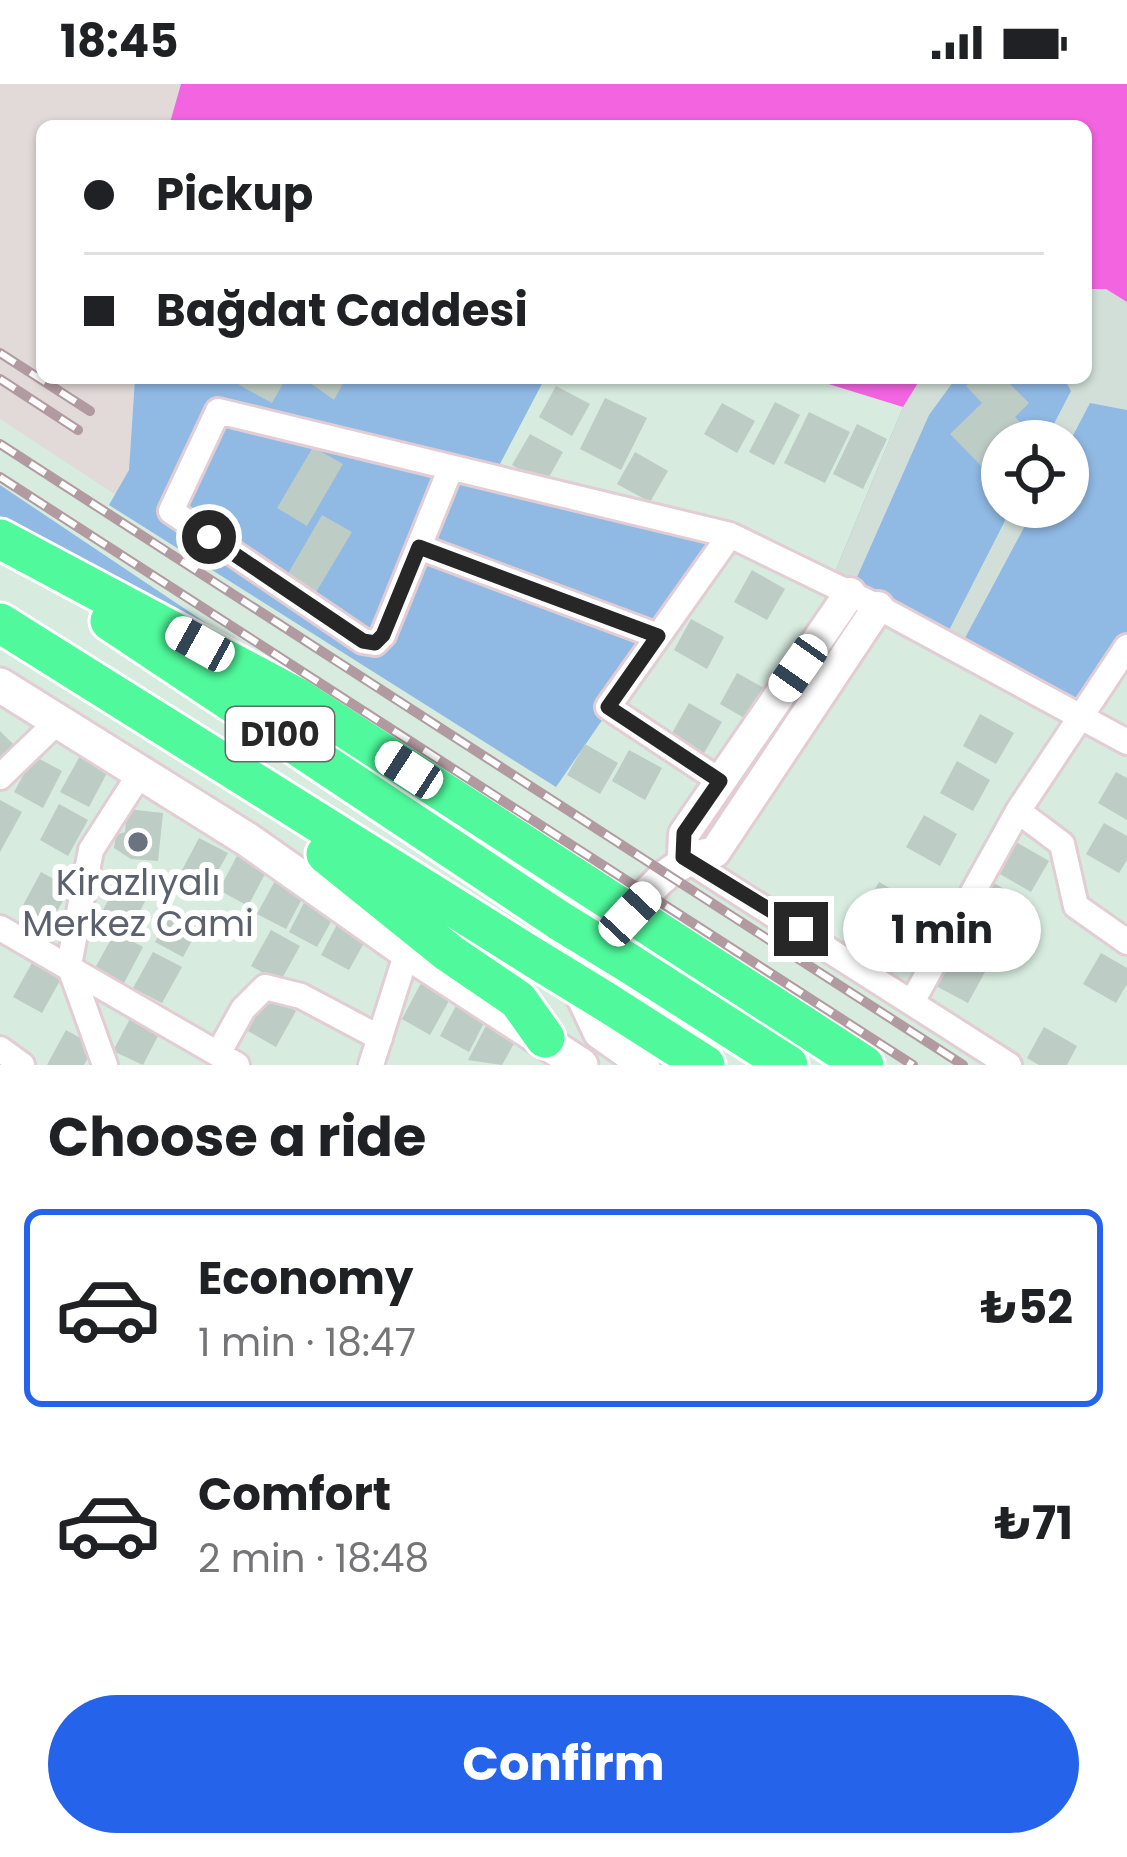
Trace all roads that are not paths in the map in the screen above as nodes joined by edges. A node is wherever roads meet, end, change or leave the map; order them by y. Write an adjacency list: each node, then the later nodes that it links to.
1 (450, 470): 2 (street); 4 (street); 4 (street)
2 (730, 535): 5 (street); 7 (street)
3 (0, 543): 19 (highway); 35 (highway, D100, bridge)
4 (419, 547): 7 (street)
5 (864, 600): 10 (street); 16 (street); 18 (street)
6 (0, 623): 13 (highway, D100)
7 (658, 636): 16 (street)
8 (1127, 646): 10 (street)
9 (0, 685): 11 (main road)
10 (1081, 718): 12 (street); 17 (street)
11 (57, 722): 14 (main road); 15 (street)
12 (1127, 742)
13 (196, 748): 26 (highway); 34 (highway, D100, bridge)
14 (141, 772): 22 (main road); 23 (street)
15 (0, 777)
16 (720, 781): 18 (street)
17 (1018, 811): 21 (street); 24 (street)
18 (683, 857): 19 (street); 24 (street)
19 (630, 914): 33 (street); 36 (highway)
20 (0, 928): 23 (street)
21 (1127, 942)
22 (407, 952): 25 (street); 26 (main road)
23 (69, 965): 28 (street); 30 (street)
24 (912, 1002): 37 (street)
25 (380, 1038): 28 (street); 31 (street)
26 (544, 1038): 32 (main road)
27 (0, 1049): 29 (street)
28 (227, 1059)
29 (22, 1065)
30 (105, 1065)
31 (371, 1065)
32 (581, 1065)
33 (644, 1065)
34 (705, 1065)
35 (788, 1065)
36 (864, 1065)
37 (1010, 1065)

